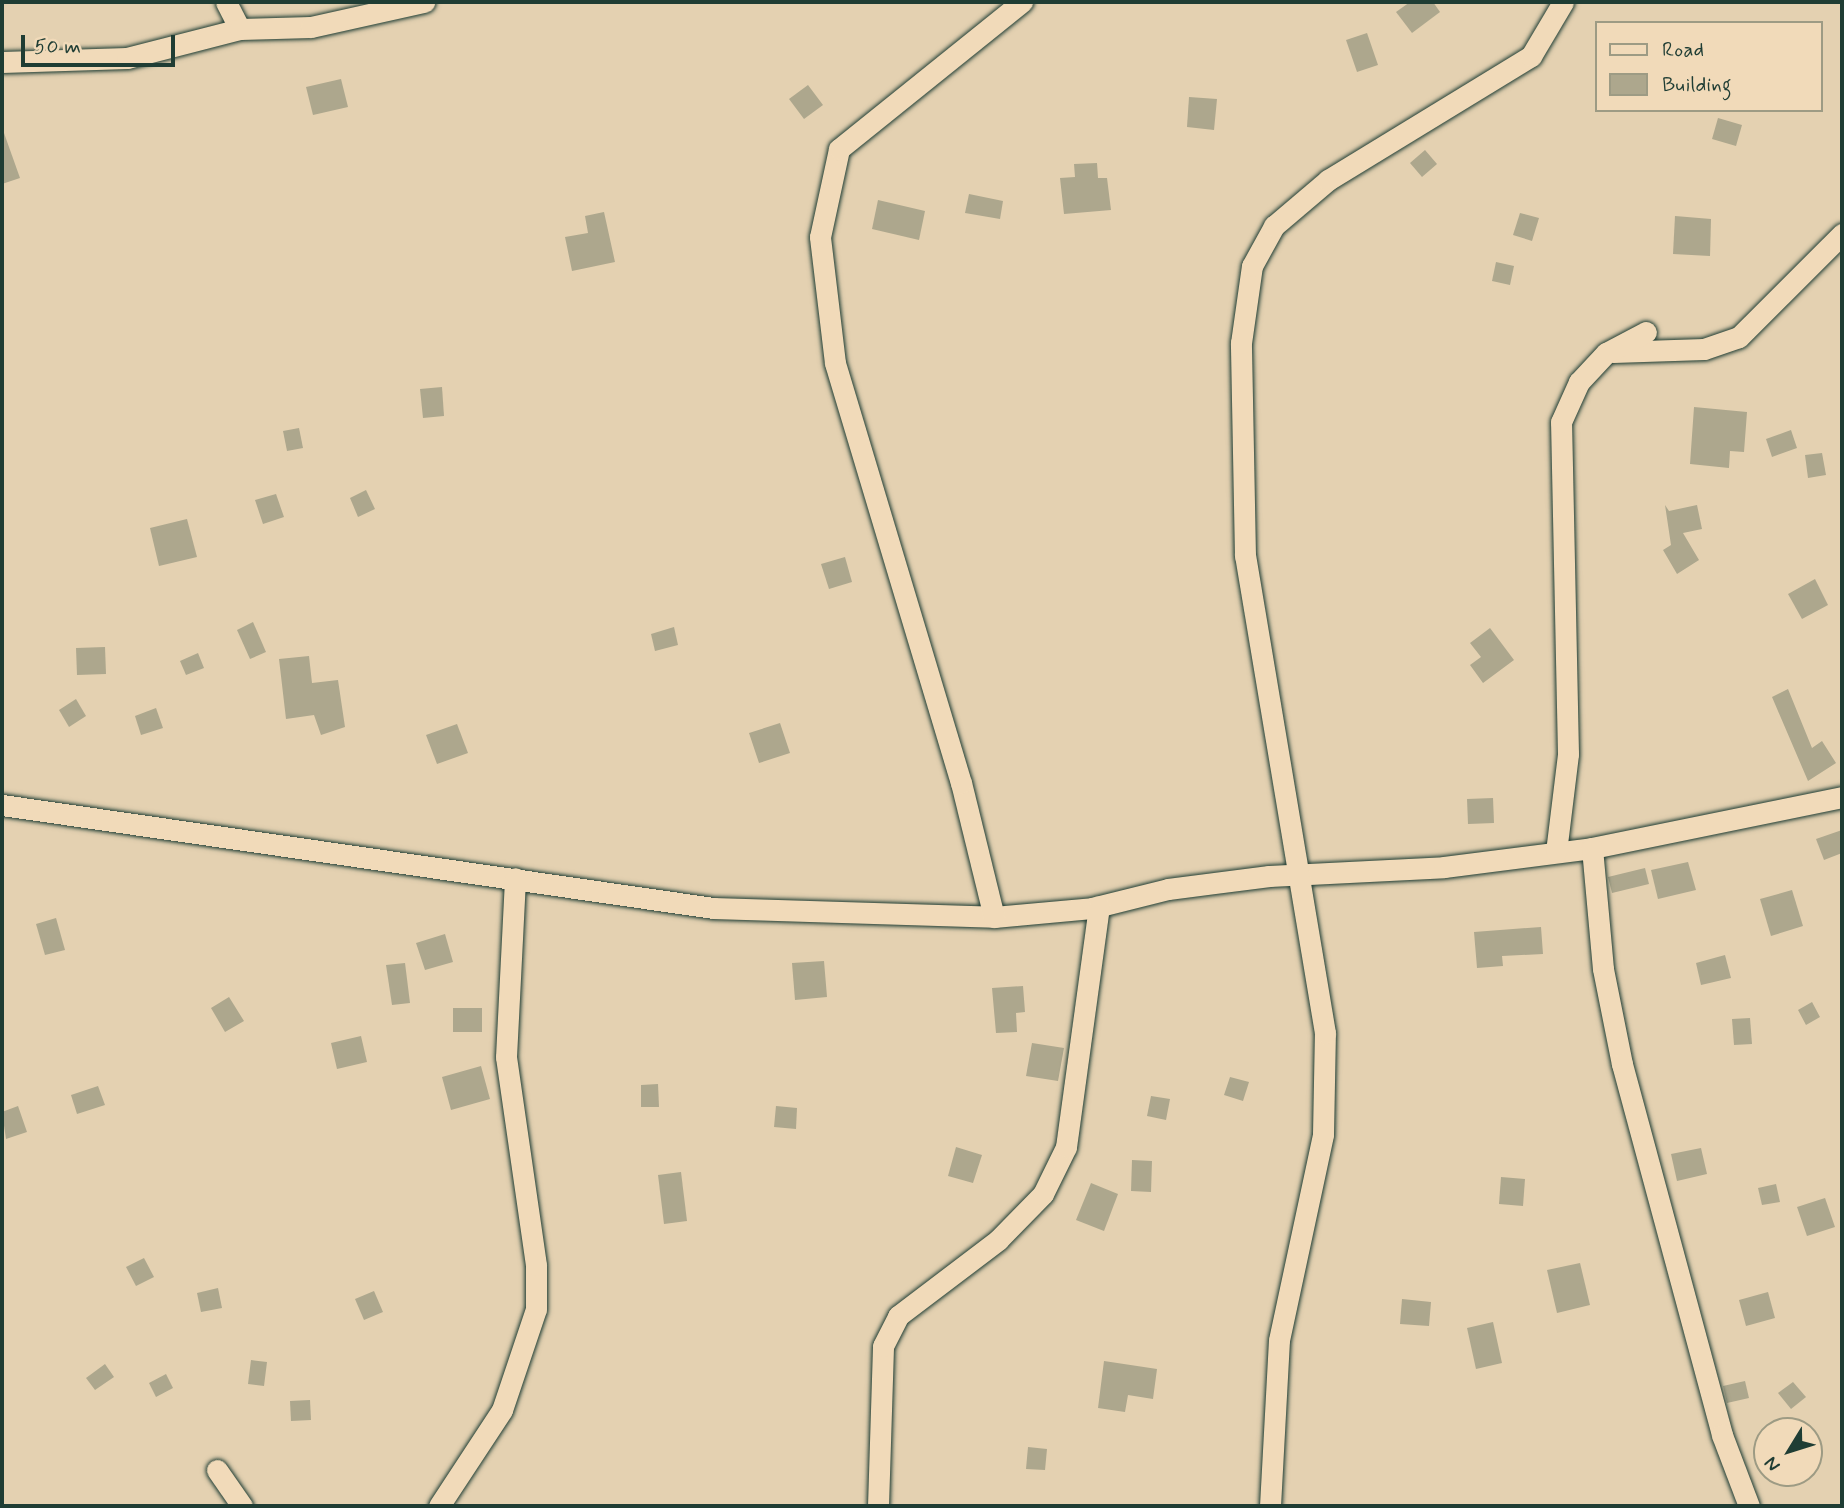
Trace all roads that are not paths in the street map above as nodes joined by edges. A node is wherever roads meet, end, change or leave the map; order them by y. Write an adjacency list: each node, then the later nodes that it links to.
1 (226, 2): 5 (street)
2 (424, 2): 5 (street)
3 (1022, 2): 17 (street)
4 (1563, 2): 14 (street)
5 (240, 29): 6 (street)
6 (2, 62)
7 (1842, 233): 9 (street)
8 (1646, 332): 9 (street)
9 (1606, 352): 13 (street)
10 (1842, 797): 12 (street)
11 (2, 805): 15 (street)
12 (1592, 848): 13 (street); 23 (street)
13 (1556, 852): 14 (street)
14 (1301, 874): 16 (street); 22 (street)
15 (515, 878): 17 (street); 20 (street)
16 (1099, 906): 17 (street); 21 (street)
17 (994, 917)
18 (217, 1471): 19 (street)
19 (242, 1506)
20 (439, 1506)
21 (878, 1506)
22 (1270, 1506)
23 (1749, 1506)

